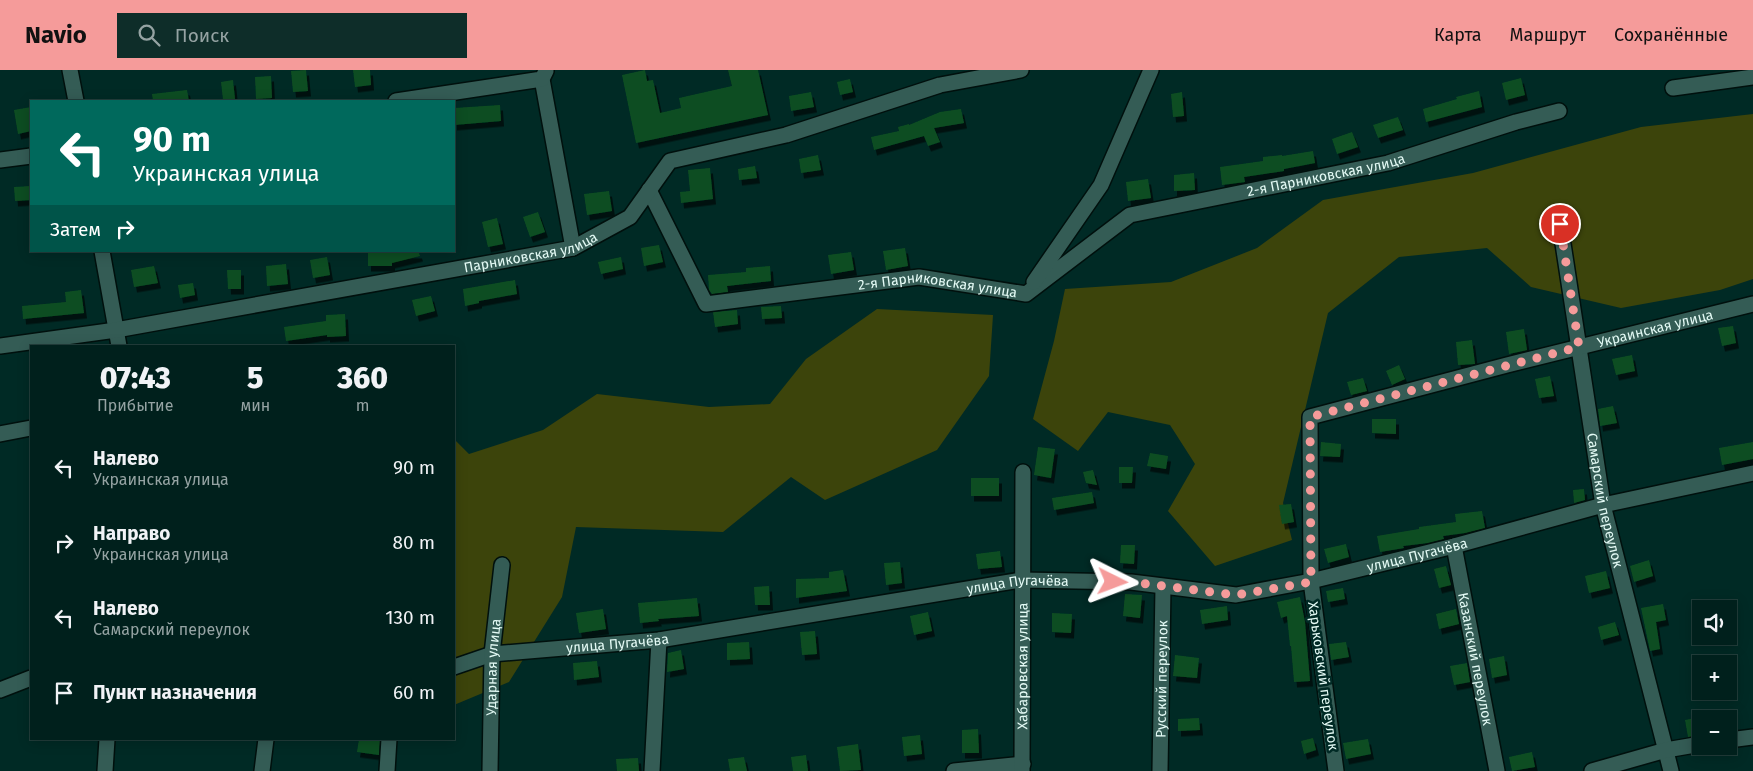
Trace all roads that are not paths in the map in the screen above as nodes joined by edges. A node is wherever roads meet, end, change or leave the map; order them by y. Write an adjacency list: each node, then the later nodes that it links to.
1 (70, 70): 7 (street)
2 (1021, 70): 12 (street, Парниковская улица)
3 (1151, 70): 16 (street)
4 (544, 75): 8 (street); 14 (street)
5 (1753, 77): 6 (street)
6 (1673, 88)
7 (76, 100)
8 (402, 100)
9 (1559, 111): 16 (street, 2-я Парниковская улица)
10 (30, 156): 11 (street)
11 (0, 160)
12 (649, 190): 14 (street, Парниковская улица); 16 (street, 2-я Парниковская улица)
13 (1560, 224): 21 (street, Самарский переулок)
14 (572, 248): 18 (street, Парниковская улица)
15 (102, 252): 18 (street)
16 (1026, 294)
17 (1753, 304): 21 (street, Украинская улица)
18 (116, 330): 19 (street); 20 (street, Парниковская улица)
19 (119, 345)
20 (0, 346)
21 (1579, 347): 26 (street, Самарский переулок); 30 (street, Украинская улица)
22 (30, 428): 23 (street)
23 (0, 434)
24 (1023, 472): 29 (street, Хабаровская улица)
25 (1753, 473): 26 (street, улица Пугачёва)
26 (1603, 505): 27 (street, улица Пугачёва); 43 (street, Самарский переулок)
27 (1454, 546): 30 (street, улица Пугачёва); 53 (street, Казанский переулок)
28 (502, 565): 33 (street, Ударная улица)
29 (1022, 580): 31 (street, улица Пугачёва); 32 (street, улица Пугачёва); 44 (street, Хабаровская улица)
30 (1311, 582): 31 (street, улица Пугачёва); 52 (street, Харьковский переулок)
31 (1163, 587): 51 (street, Русский переулок)
32 (660, 640): 33 (street, улица Пугачёва); 49 (street)
33 (492, 654): 34 (street, улица Пугачёва); 48 (street, Ударная улица)
34 (455, 667)
35 (30, 678): 36 (street)
36 (0, 690)
37 (1753, 737): 38 (street)
38 (1737, 739)
39 (107, 740): 45 (street)
40 (266, 740): 46 (street)
41 (389, 740): 47 (street)
42 (1692, 746): 43 (street)
43 (1666, 750): 54 (street); 55 (street, Самарский переулок)
44 (1023, 767): 50 (street)
45 (105, 771)
46 (262, 771)
47 (388, 771)
48 (490, 771)
49 (652, 771)
50 (954, 771)
51 (1160, 771)
52 (1336, 771)
53 (1497, 771)
54 (1592, 771)
55 (1671, 771)

